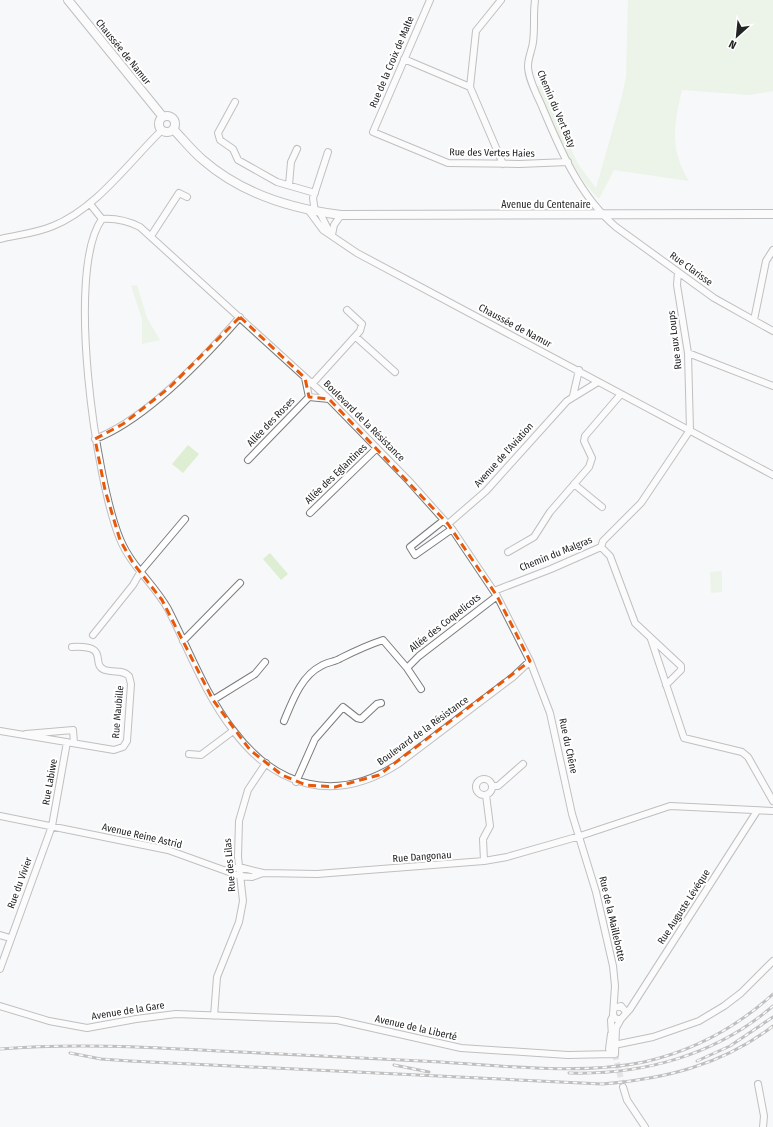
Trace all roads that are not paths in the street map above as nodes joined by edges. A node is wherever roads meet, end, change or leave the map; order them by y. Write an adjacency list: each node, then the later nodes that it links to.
1 (68, 0): 8 (main road, Chaussée de Namur)
2 (430, 0): 5 (street, Rue de la Croix de Malte)
3 (501, 0): 6 (street)
4 (535, 0): 14 (street, Chemin du Vert Baty)
5 (404, 59): 6 (street); 11 (street, Rue de la Croix de Malte)
6 (470, 87): 15 (street)
7 (235, 102): 16 (street)
8 (163, 117): 9 (main road); 10 (main road)
9 (173, 129): 10 (main road); 20 (main road, Avenue du Centenaire)
10 (162, 130): 19 (street)
11 (373, 132): 15 (street, Rue des Vertes Haies)
12 (297, 148): 16 (street)
13 (328, 152): 17 (street)
14 (568, 162): 15 (street, Rue des Vertes Haies); 23 (street, Chemin du Vert Baty)
15 (503, 164)
16 (289, 185): 17 (street)
17 (315, 193): 20 (street)
18 (187, 197): 25 (street)
19 (90, 204): 24 (street); 27 (street)
20 (315, 212): 22 (main road, Avenue du Centenaire); 26 (street); 26 (street, Chaussée de Namur)
21 (773, 214): 23 (main road, Avenue du Centenaire)
22 (341, 215): 23 (main road, Avenue du Centenaire); 26 (street)
23 (602, 215): 29 (street, Rue Clarisse)
24 (102, 219): 25 (street, Boulevard de la Résistance); 47 (street, Boulevard de la Résistance)
25 (151, 236): 31 (street, Boulevard de la Résistance)
26 (332, 237): 36 (street, Chaussée de Namur)
27 (0, 239)
28 (773, 250): 32 (street)
29 (678, 272): 32 (street, Rue Clarisse); 35 (street, Rue aux Loups)
30 (347, 310): 34 (street)
31 (240, 317): 38 (street, Boulevard de la Résistance); 47 (street)
32 (754, 320): 33 (street, Rue Clarisse)
33 (773, 331)
34 (356, 336): 37 (street); 40 (street)
35 (688, 353): 41 (street); 46 (street, Rue aux Loups)
36 (579, 370): 39 (street, Chaussée de Namur); 43 (street, Avenue de l'Aviation)
37 (395, 372)
38 (305, 378): 40 (street, Boulevard de la Résistance); 44 (street, Allée des Roses)
39 (598, 382): 42 (street, Chaussée de Namur); 43 (street, Avenue de l'Aviation)
40 (312, 384): 45 (street, Boulevard de la Résistance)
41 (773, 386)
42 (621, 394): 46 (street, Chaussée de Namur); 51 (street)
43 (572, 396): 55 (street, Avenue de l'Aviation)
44 (309, 397): 45 (street, Allée des Roses); 49 (street, Allée des Roses)
45 (329, 399): 48 (street, Boulevard de la Résistance)
46 (690, 430): 50 (street, Chaussée de Namur); 56 (street, Chemin du Malgras)
47 (95, 439): 58 (street, Boulevard de la Résistance)
48 (377, 448): 53 (street, Allée des Eglantines); 55 (street, Boulevard de la Résistance)
49 (248, 460)
50 (773, 475)
51 (574, 484): 52 (street); 57 (street)
52 (602, 507)
53 (310, 513)
54 (184, 519): 58 (street)
55 (448, 524): 55 (street); 60 (street, Boulevard de la Résistance)
56 (601, 547): 60 (street, Chemin du Malgras); 62 (street)
57 (508, 552)
58 (141, 572): 61 (street); 63 (street, Boulevard de la Résistance)
59 (240, 583): 63 (street)
60 (495, 593): 66 (street, Boulevard de la Résistance); 67 (street, Allée des Coquelicots)
61 (93, 635)
62 (651, 638): 68 (street); 68 (street)
63 (183, 641): 70 (street, Boulevard de la Résistance)
64 (72, 647): 76 (street, Rue Maubille)
65 (265, 662): 70 (street)
66 (530, 662): 80 (street, Boulevard de la Résistance); 88 (street, Rue du Chêne)
67 (407, 668): 69 (street, Allée des Coquelicots); 72 (street, Allée des Coquelicots)
68 (666, 685): 83 (street)
69 (421, 689)
70 (213, 700): 74 (street, Boulevard de la Résistance)
71 (381, 702): 80 (street)
72 (284, 721)
73 (0, 731): 75 (street, Rue Maubille)
74 (233, 731): 77 (street); 78 (street, Boulevard de la Résistance)
75 (25, 735): 76 (street, Rue Maubille); 76 (street, Rue Maubille)
76 (71, 743): 87 (street, Rue Labiwe)
77 (189, 754)
78 (266, 763): 80 (street, Boulevard de la Résistance); 90 (street, Rue des Lilas)
79 (523, 764): 81 (street)
80 (296, 782)
81 (492, 786): 82 (street); 82 (street)
82 (486, 796): 89 (street)
83 (773, 801)
84 (757, 811): 85 (street, Rue Dangonau); 88 (street, Rue Dangonau); 100 (street, Rue Auguste Lévéque)
85 (773, 811)
86 (0, 816): 87 (street, Avenue Reine Astrid)
87 (52, 826): 91 (street, Avenue Reine Astrid); 95 (street, Rue du Vivier)
88 (580, 836): 89 (street, Rue Dangonau); 99 (street, Rue de la Maillebotte)
89 (484, 861): 92 (street, Rue Dangonau)
90 (239, 867): 91 (street); 92 (street, Rue Dangonau); 93 (street, Rue des Lilas)
91 (226, 870): 93 (street, Avenue Reine Astrid)
92 (263, 873): 93 (street, Rue Dangonau)
93 (240, 876): 101 (street, Rue des Lilas)
94 (0, 935): 95 (street)
95 (10, 938): 97 (street, Rue du Vivier)
96 (773, 961): 105 (street)
97 (0, 969)
98 (0, 1006): 101 (street, Avenue de la Gare)
99 (614, 1008): 100 (street); 102 (street)
100 (626, 1012): 103 (street)
101 (214, 1016): 106 (street, Avenue de la Liberté)
102 (614, 1016): 103 (street); 104 (street)
103 (621, 1019): 105 (street)
104 (611, 1029): 105 (street); 106 (street)
105 (614, 1043): 106 (street)
106 (615, 1054)
107 (758, 1084): 110 (street)
108 (623, 1087): 109 (street)
109 (645, 1127)
110 (762, 1127)

